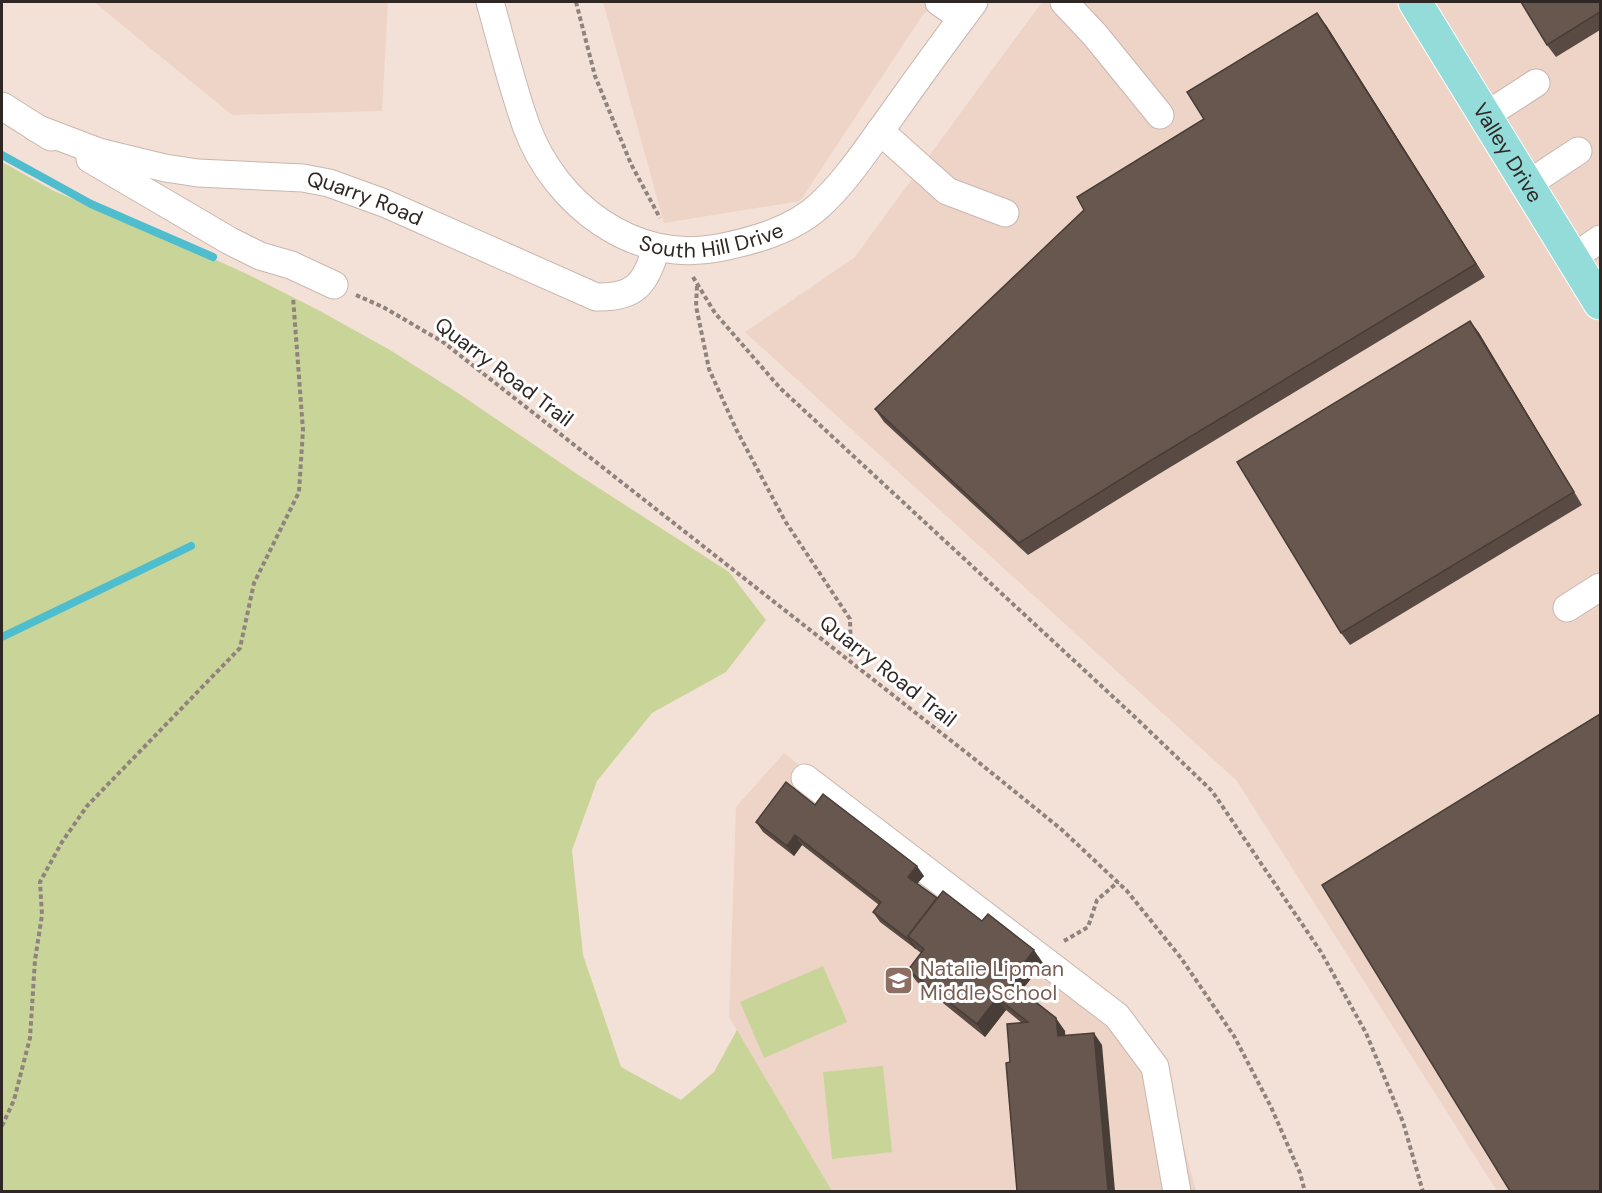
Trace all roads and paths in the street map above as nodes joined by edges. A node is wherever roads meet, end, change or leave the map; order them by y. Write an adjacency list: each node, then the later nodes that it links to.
1 (490, 2): 17 (street, South Hill Drive)
2 (576, 2): 17 (path)
3 (939, 2): 6 (street)
4 (1064, 2): 9 (street)
5 (1415, 2): 10 (main road, Valley Drive)
6 (968, 10): 12 (street, South Hill Drive)
7 (1536, 83): 10 (street)
8 (2, 106): 11 (street, Quarry Road)
9 (1160, 115)
10 (1485, 116): 14 (main road, Valley Drive)
11 (36, 128): 17 (street, Quarry Road); 19 (street, Quarry Road)
12 (880, 131): 15 (street); 17 (street, South Hill Drive)
13 (1578, 151): 14 (street)
14 (1528, 184): 18 (main road, Valley Drive)
15 (1005, 213)
16 (1600, 239): 18 (street)
17 (677, 250): 20 (path); 20 (path)
18 (1573, 258): 22 (main road, Valley Drive)
19 (291, 265): 21 (street, Quarry Road); 29 (path)
20 (698, 284): 25 (path); 32 (path)
21 (334, 285): 25 (path, Quarry Road Trail)
22 (1600, 303)
23 (1600, 587): 24 (street)
24 (1567, 608)
25 (851, 660): 27 (path, Quarry Road Trail)
26 (805, 778): 28 (street)
27 (1118, 882): 28 (path); 31 (path, Quarry Road Trail)
28 (1049, 964): 30 (street)
29 (2, 1126)
30 (1177, 1191)
31 (1305, 1191)
32 (1423, 1191)

